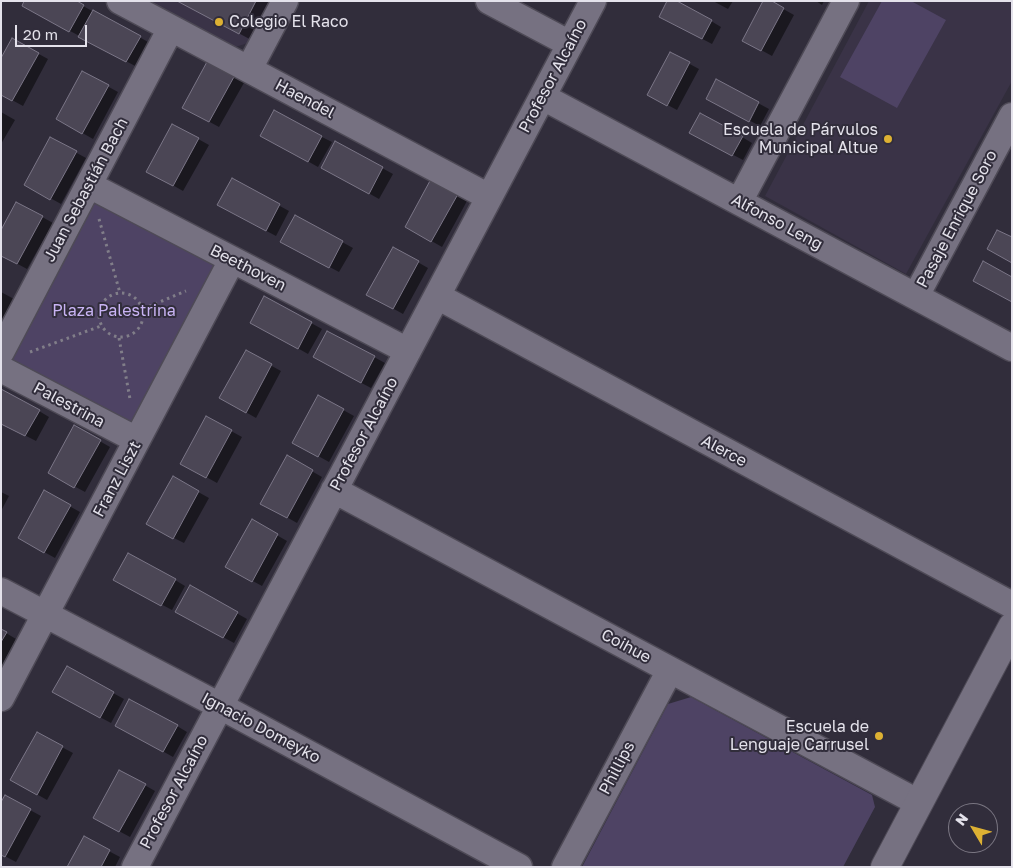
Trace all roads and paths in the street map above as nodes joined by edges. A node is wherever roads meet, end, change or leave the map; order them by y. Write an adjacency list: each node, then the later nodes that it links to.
1 (120, 1): 6 (street, Haendel)
2 (285, 1): 8 (street)
3 (489, 1): 7 (street)
4 (593, 1): 7 (street, Profesor Alcaíno)
5 (846, 1): 13 (street)
6 (171, 28): 8 (street, Haendel); 11 (street, Juan Sebastián Bach)
7 (570, 44): 9 (street, Profesor Alcaíno)
8 (248, 70): 12 (street, Haendel)
9 (543, 97): 12 (street, Profesor Alcaíno); 13 (street, Alfonso Leng)
10 (1012, 116): 18 (street, Pasaje Enrique Soro)
11 (89, 185): 14 (street, Beethoven); 16 (path); 24 (street, Juan Sebastián Bach)
12 (489, 197): 17 (street, Profesor Alcaíno)
13 (739, 202): 18 (street, Alfonso Leng)
14 (232, 260): 23 (street, Beethoven); 27 (street, Franz Liszt)
15 (188, 290): 19 (path)
16 (120, 293): 19 (path); 20 (path)
17 (437, 296): 23 (street, Profesor Alcaíno); 30 (street, Alerce)
18 (916, 296): 22 (street, Alfonso Leng)
19 (143, 309): 21 (path)
20 (101, 326): 21 (path); 25 (path)
21 (119, 338): 27 (path)
22 (1012, 348)
23 (408, 351): 28 (street, Profesor Alcaíno)
24 (1, 352)
25 (28, 353)
26 (1, 369): 27 (street, Palestrina)
27 (137, 440): 31 (street, Franz Liszt)
28 (334, 490): 33 (street, Coihue); 35 (street, Profesor Alcaíno)
29 (1, 591): 31 (street, Ignacio Domeyko)
30 (1012, 605)
31 (45, 614): 34 (street, Franz Liszt); 35 (street, Ignacio Domeyko)
32 (1012, 627): 36 (main road)
33 (670, 670): 36 (street, Coihue); 39 (street, Phillips)
34 (1, 698)
35 (220, 706): 37 (street, Profesor Alcaíno); 38 (street, Ignacio Domeyko)
36 (919, 803): 40 (main road)
37 (135, 867)
38 (518, 867)
39 (565, 867)
40 (884, 867)

